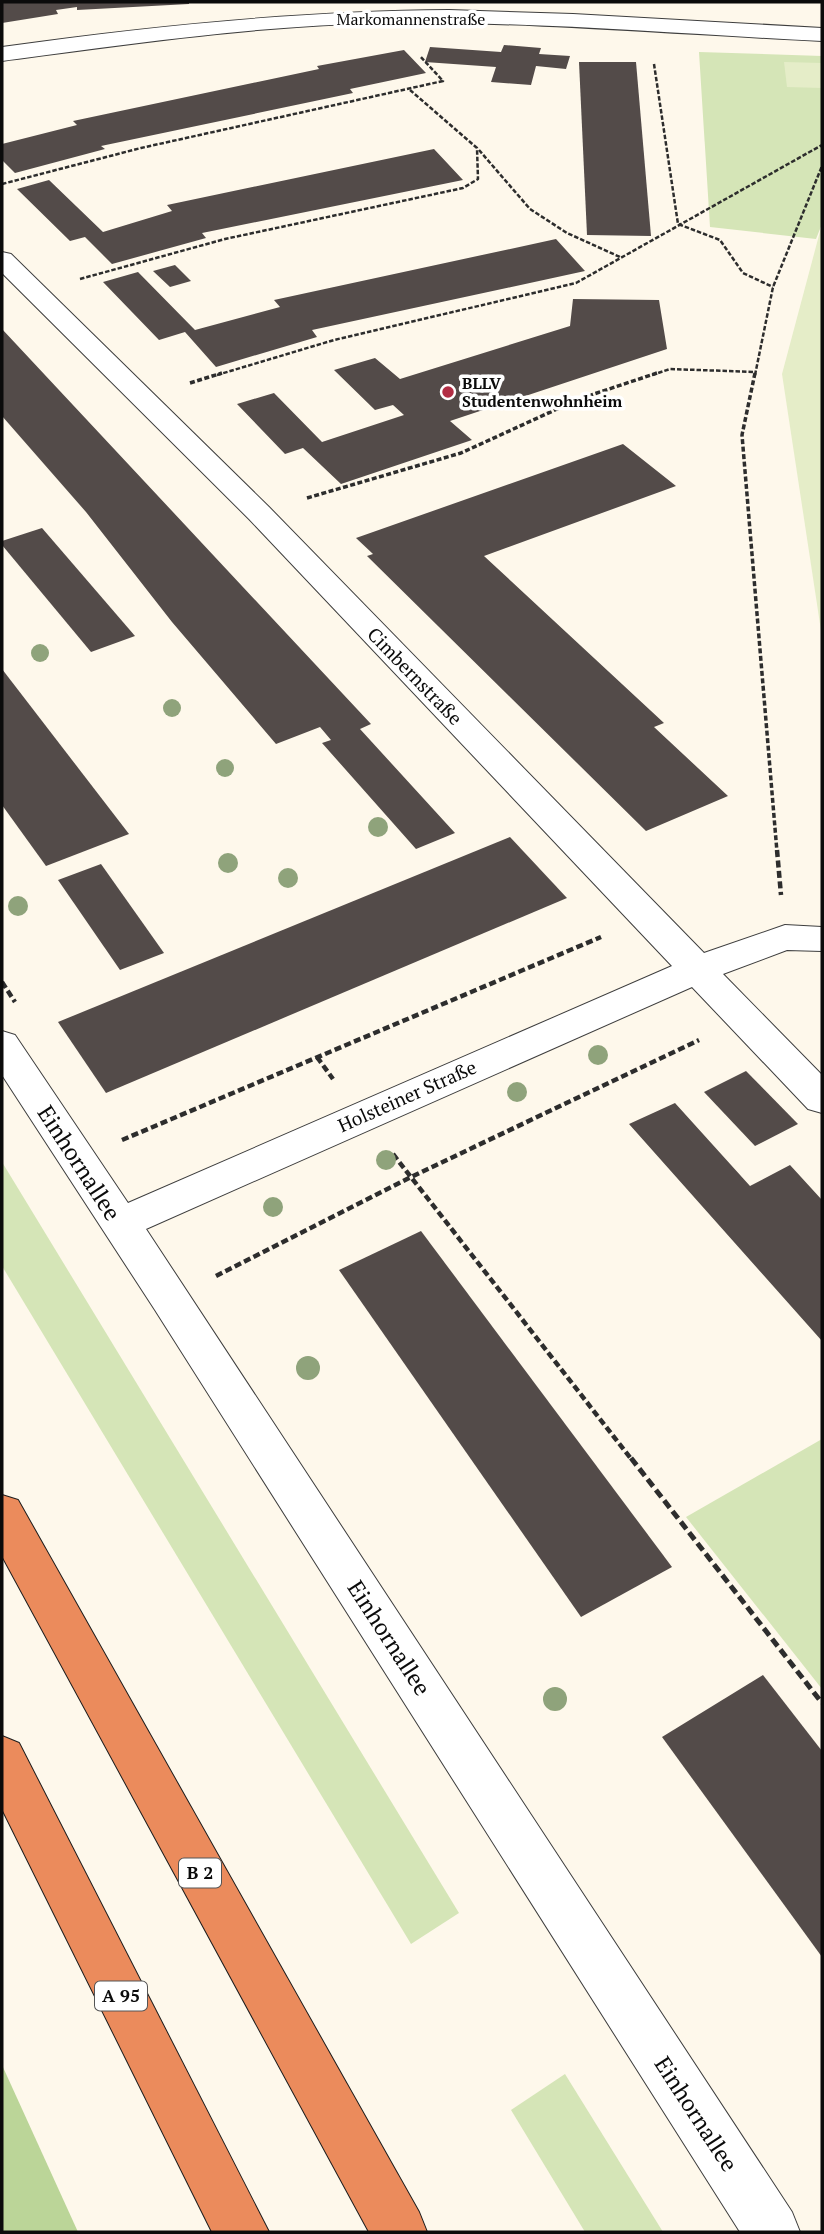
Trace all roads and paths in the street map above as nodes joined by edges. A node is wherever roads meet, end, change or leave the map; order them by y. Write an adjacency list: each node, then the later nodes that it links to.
1 (441, 17): 2 (street, Markomannenstraße); 4 (street, Markomannenstraße); 5 (path)
2 (648, 25): 3 (street, Markomannenstraße); 10 (path)
3 (822, 35)
4 (2, 54)
5 (410, 90): 7 (path); 9 (path)
6 (822, 145): 10 (path)
7 (477, 148): 11 (path); 14 (path)
8 (822, 166): 13 (path)
9 (2, 184)
10 (678, 223): 11 (path); 13 (path)
11 (621, 257): 16 (path)
12 (2, 259): 14 (street, Cimbernstraße)
13 (773, 287): 15 (path)
14 (34, 292): 16 (street, Cimbernstraße)
15 (755, 372): 17 (path); 19 (path)
16 (144, 397): 17 (street, Cimbernstraße)
17 (259, 513): 18 (street, Cimbernstraße)
18 (646, 917): 21 (street, Cimbernstraße); 24 (path)
19 (785, 937): 20 (street); 21 (street, Holsteiner Straße)
20 (822, 939)
21 (696, 970): 22 (street, Cimbernstraße); 26 (street, Holsteiner Straße)
22 (744, 1019): 25 (street, Cimbernstraße); 28 (path)
23 (2, 1045): 27 (street, Einhornallee)
24 (317, 1058): 26 (path); 27 (path)
25 (822, 1099)
26 (362, 1115): 28 (path); 29 (street, Holsteiner Straße)
27 (77, 1160): 29 (street, Einhornallee)
28 (411, 1177): 30 (path); 32 (path)
29 (119, 1224): 30 (street, Einhornallee)
30 (170, 1298): 36 (street, Einhornallee)
31 (2, 1514): 35 (highway, B 2)
32 (822, 1703)
33 (2, 1759): 34 (highway, A 95)
34 (241, 2232)
35 (399, 2232)
36 (772, 2232)

